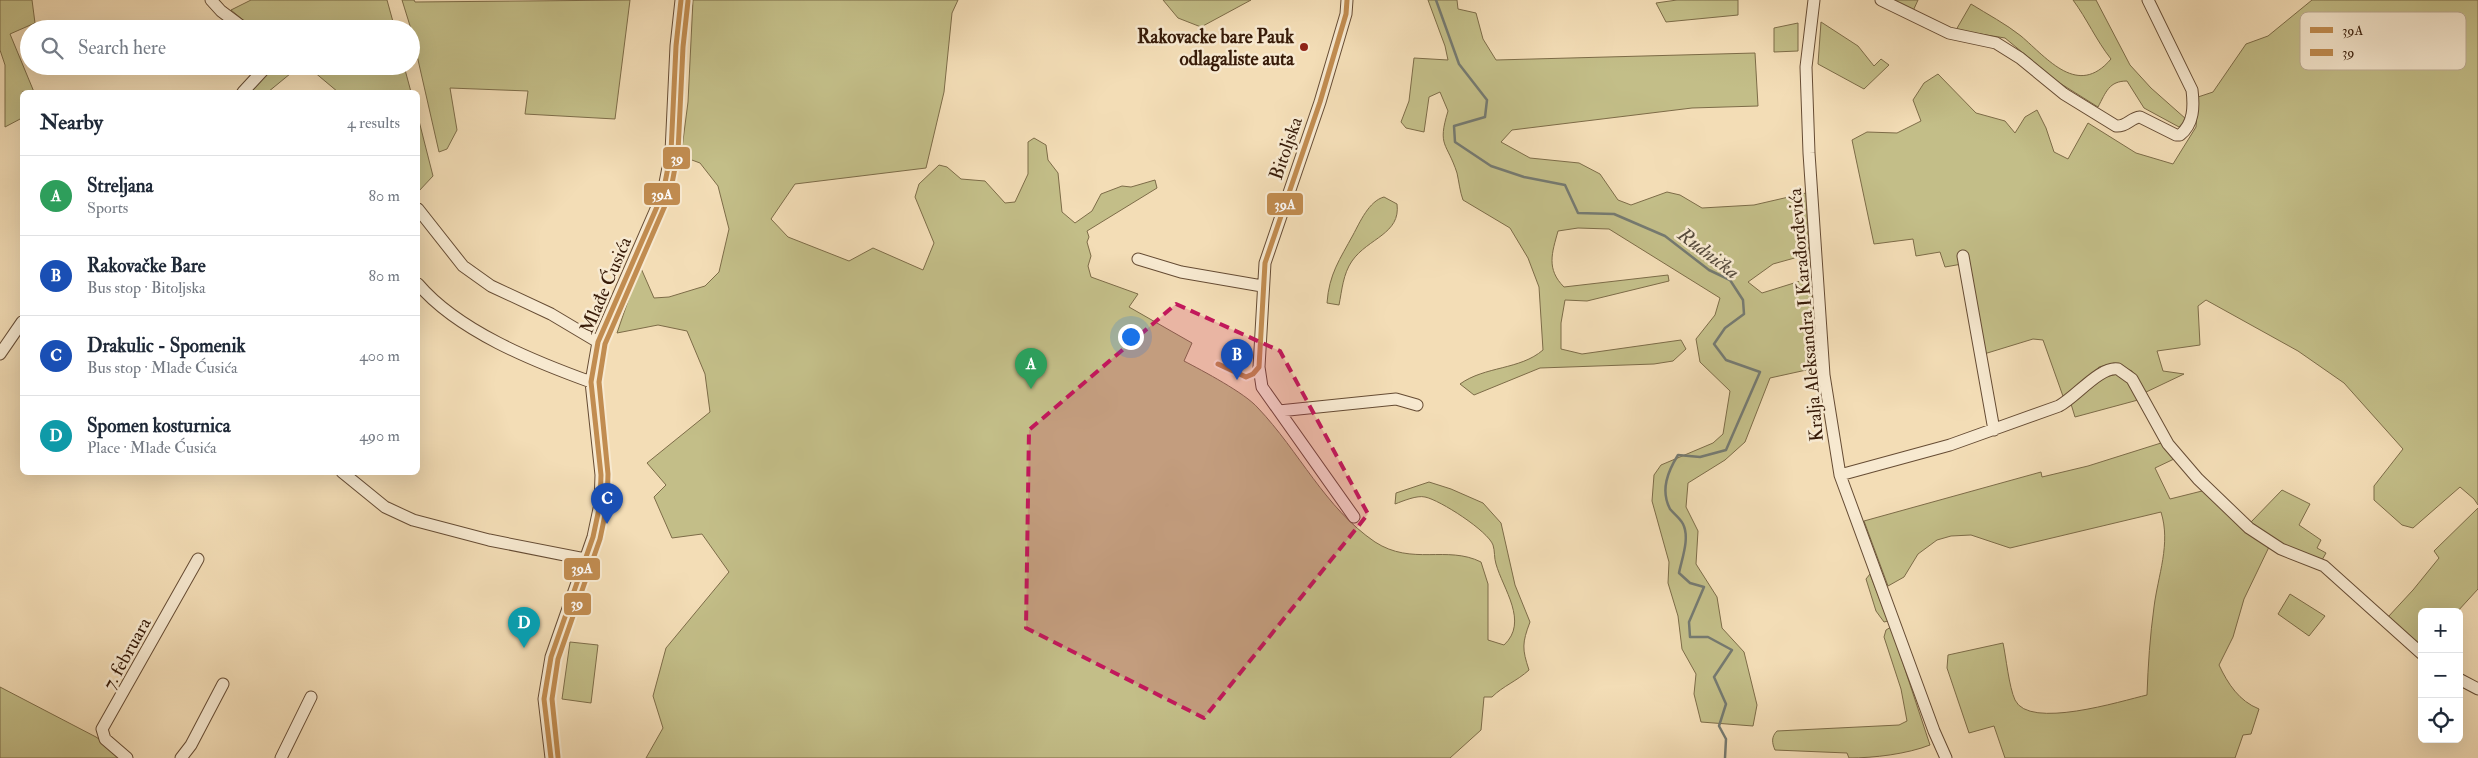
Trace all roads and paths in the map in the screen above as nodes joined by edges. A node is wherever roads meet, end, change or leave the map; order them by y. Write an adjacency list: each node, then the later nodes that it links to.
1 (211, 0): 7 (street)
2 (681, 0): 16 (street, Mlađe Ćusića)
3 (1347, 0): 14 (street, Bitoljska)
4 (1814, 0): 23 (street, Kralja Aleksandra I Karađorđevića)
5 (1881, 0): 6 (street)
6 (2148, 0)
7 (233, 20)
8 (258, 75): 9 (street)
9 (245, 90)
10 (420, 212): 16 (street)
11 (1963, 256): 21 (street)
12 (1138, 259): 14 (street)
13 (420, 286): 18 (street)
14 (1262, 286): 20 (street, Bitoljska)
15 (20, 325): 17 (street)
16 (598, 342): 18 (street, Mlađe Ćusića)
17 (0, 354)
18 (591, 382): 26 (street, Mlađe Ćusića)
19 (1417, 405): 20 (street)
20 (1279, 411): 24 (street, Bitoljska)
21 (1994, 430): 23 (street); 27 (street)
22 (346, 475): 26 (street)
23 (1840, 475): 36 (street, Kralja Aleksandra I Karađorđevića)
24 (1354, 517)
25 (198, 559): 32 (street, 7. februara)
26 (585, 559): 35 (street, Mlađe Ćusića)
27 (2421, 653)
28 (2463, 681): 30 (street)
29 (223, 684): 33 (street)
30 (2478, 689)
31 (311, 697): 34 (street)
32 (127, 758)
33 (181, 758)
34 (280, 758)
35 (551, 758)
36 (1946, 758)

